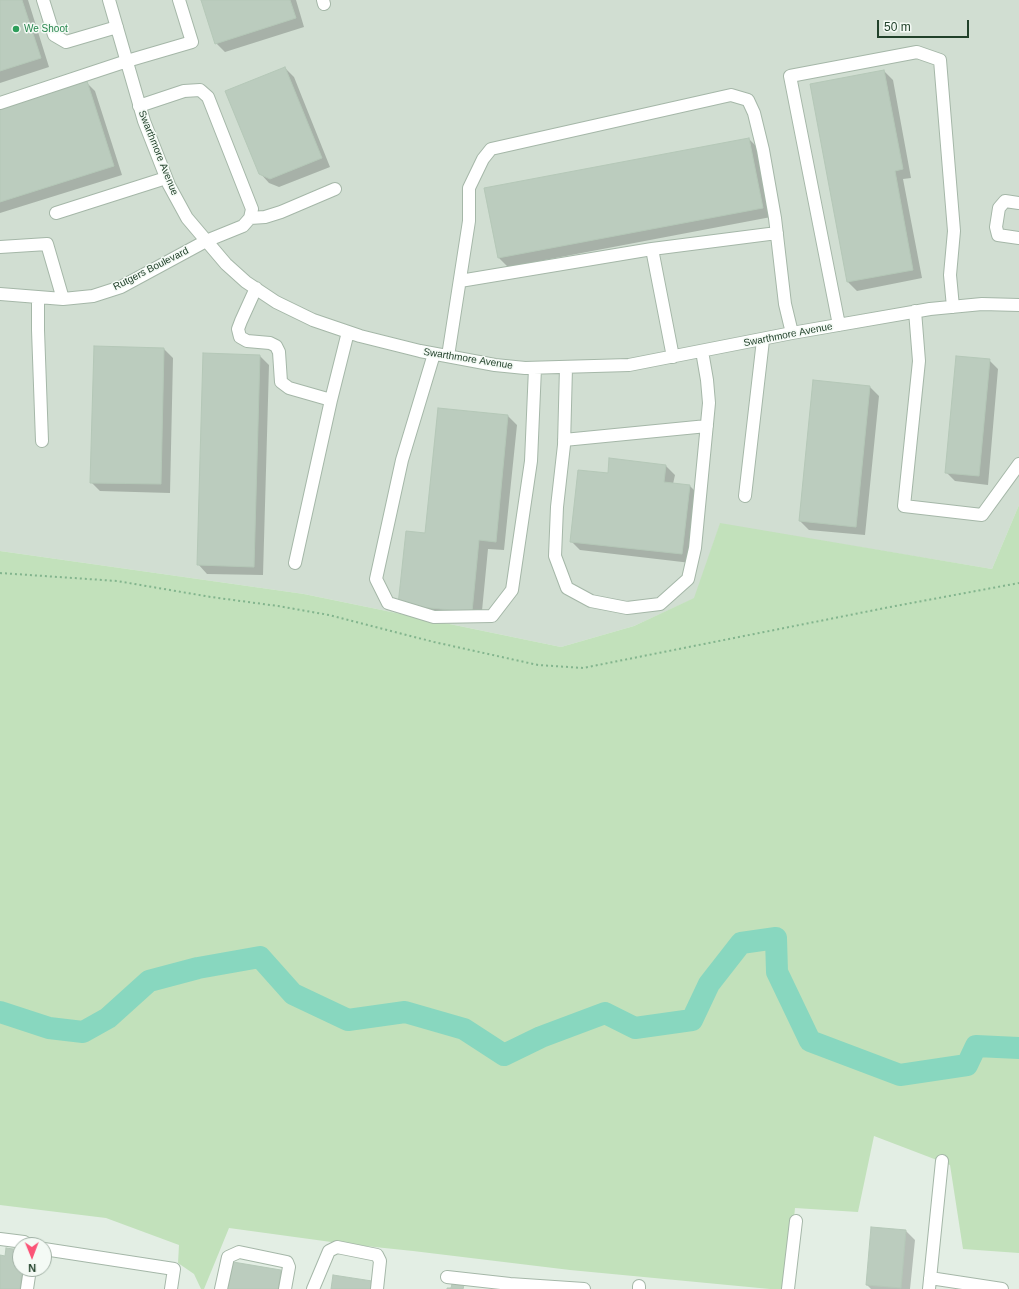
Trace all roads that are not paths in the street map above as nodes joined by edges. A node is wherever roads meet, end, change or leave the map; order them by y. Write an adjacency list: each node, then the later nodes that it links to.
1 (43, 0): 4 (street)
2 (109, 0): 4 (street, Swarthmore Avenue)
3 (178, 0): 5 (street)
4 (116, 26): 5 (street, Swarthmore Avenue)
5 (127, 61): 6 (street); 7 (street, Swarthmore Avenue)
6 (0, 103)
7 (139, 106): 8 (street, Swarthmore Avenue); 12 (street)
8 (166, 178): 11 (street); 15 (street, Swarthmore Avenue)
9 (335, 189): 12 (street)
10 (1019, 203): 14 (street)
11 (56, 213)
12 (250, 218): 15 (street, Rutgers Boulevard)
13 (777, 233): 17 (street); 18 (street); 28 (street)
14 (1019, 238)
15 (206, 241): 19 (street, Swarthmore Avenue); 22 (street, Rutgers Boulevard)
16 (0, 248): 22 (street)
17 (652, 250): 18 (street); 33 (street)
18 (460, 281): 32 (street)
19 (256, 288): 27 (street, Swarthmore Avenue); 36 (street)
20 (0, 294): 21 (street, Rutgers Boulevard)
21 (38, 297): 22 (street, Rutgers Boulevard); 39 (street)
22 (63, 299)
23 (1019, 305): 24 (street, Swarthmore Avenue)
24 (953, 307): 25 (street, Swarthmore Avenue); 26 (street)
25 (915, 312): 26 (street, Swarthmore Avenue); 40 (street)
26 (839, 325): 28 (street, Swarthmore Avenue)
27 (348, 332): 31 (street, Swarthmore Avenue); 36 (street)
28 (792, 333): 29 (street, Swarthmore Avenue)
29 (762, 340): 30 (street, Swarthmore Avenue); 41 (street)
30 (702, 351): 33 (street, Swarthmore Avenue); 37 (street)
31 (434, 354): 32 (street, Swarthmore Avenue); 35 (street)
32 (448, 356): 35 (street, Swarthmore Avenue)
33 (673, 357): 34 (street, Swarthmore Avenue)
34 (566, 367): 35 (street, Swarthmore Avenue); 38 (street)
35 (535, 368)
36 (331, 400): 42 (street)
37 (707, 426): 38 (street); 38 (street)
38 (564, 440)
39 (42, 441)
40 (1019, 464)
41 (745, 496)
42 (295, 563)
43 (942, 1161): 50 (street)
44 (796, 1221): 59 (street)
45 (0, 1239): 46 (street)
46 (12, 1240)
47 (52, 1251): 53 (street)
48 (29, 1277): 52 (street)
49 (447, 1277): 51 (street)
50 (929, 1283): 60 (street)
51 (510, 1287): 58 (street)
52 (27, 1289)
53 (171, 1289)
54 (221, 1289): 55 (street)
55 (285, 1289)
56 (313, 1289): 57 (street)
57 (377, 1289)
58 (584, 1289)
59 (788, 1289)
60 (1002, 1289)

